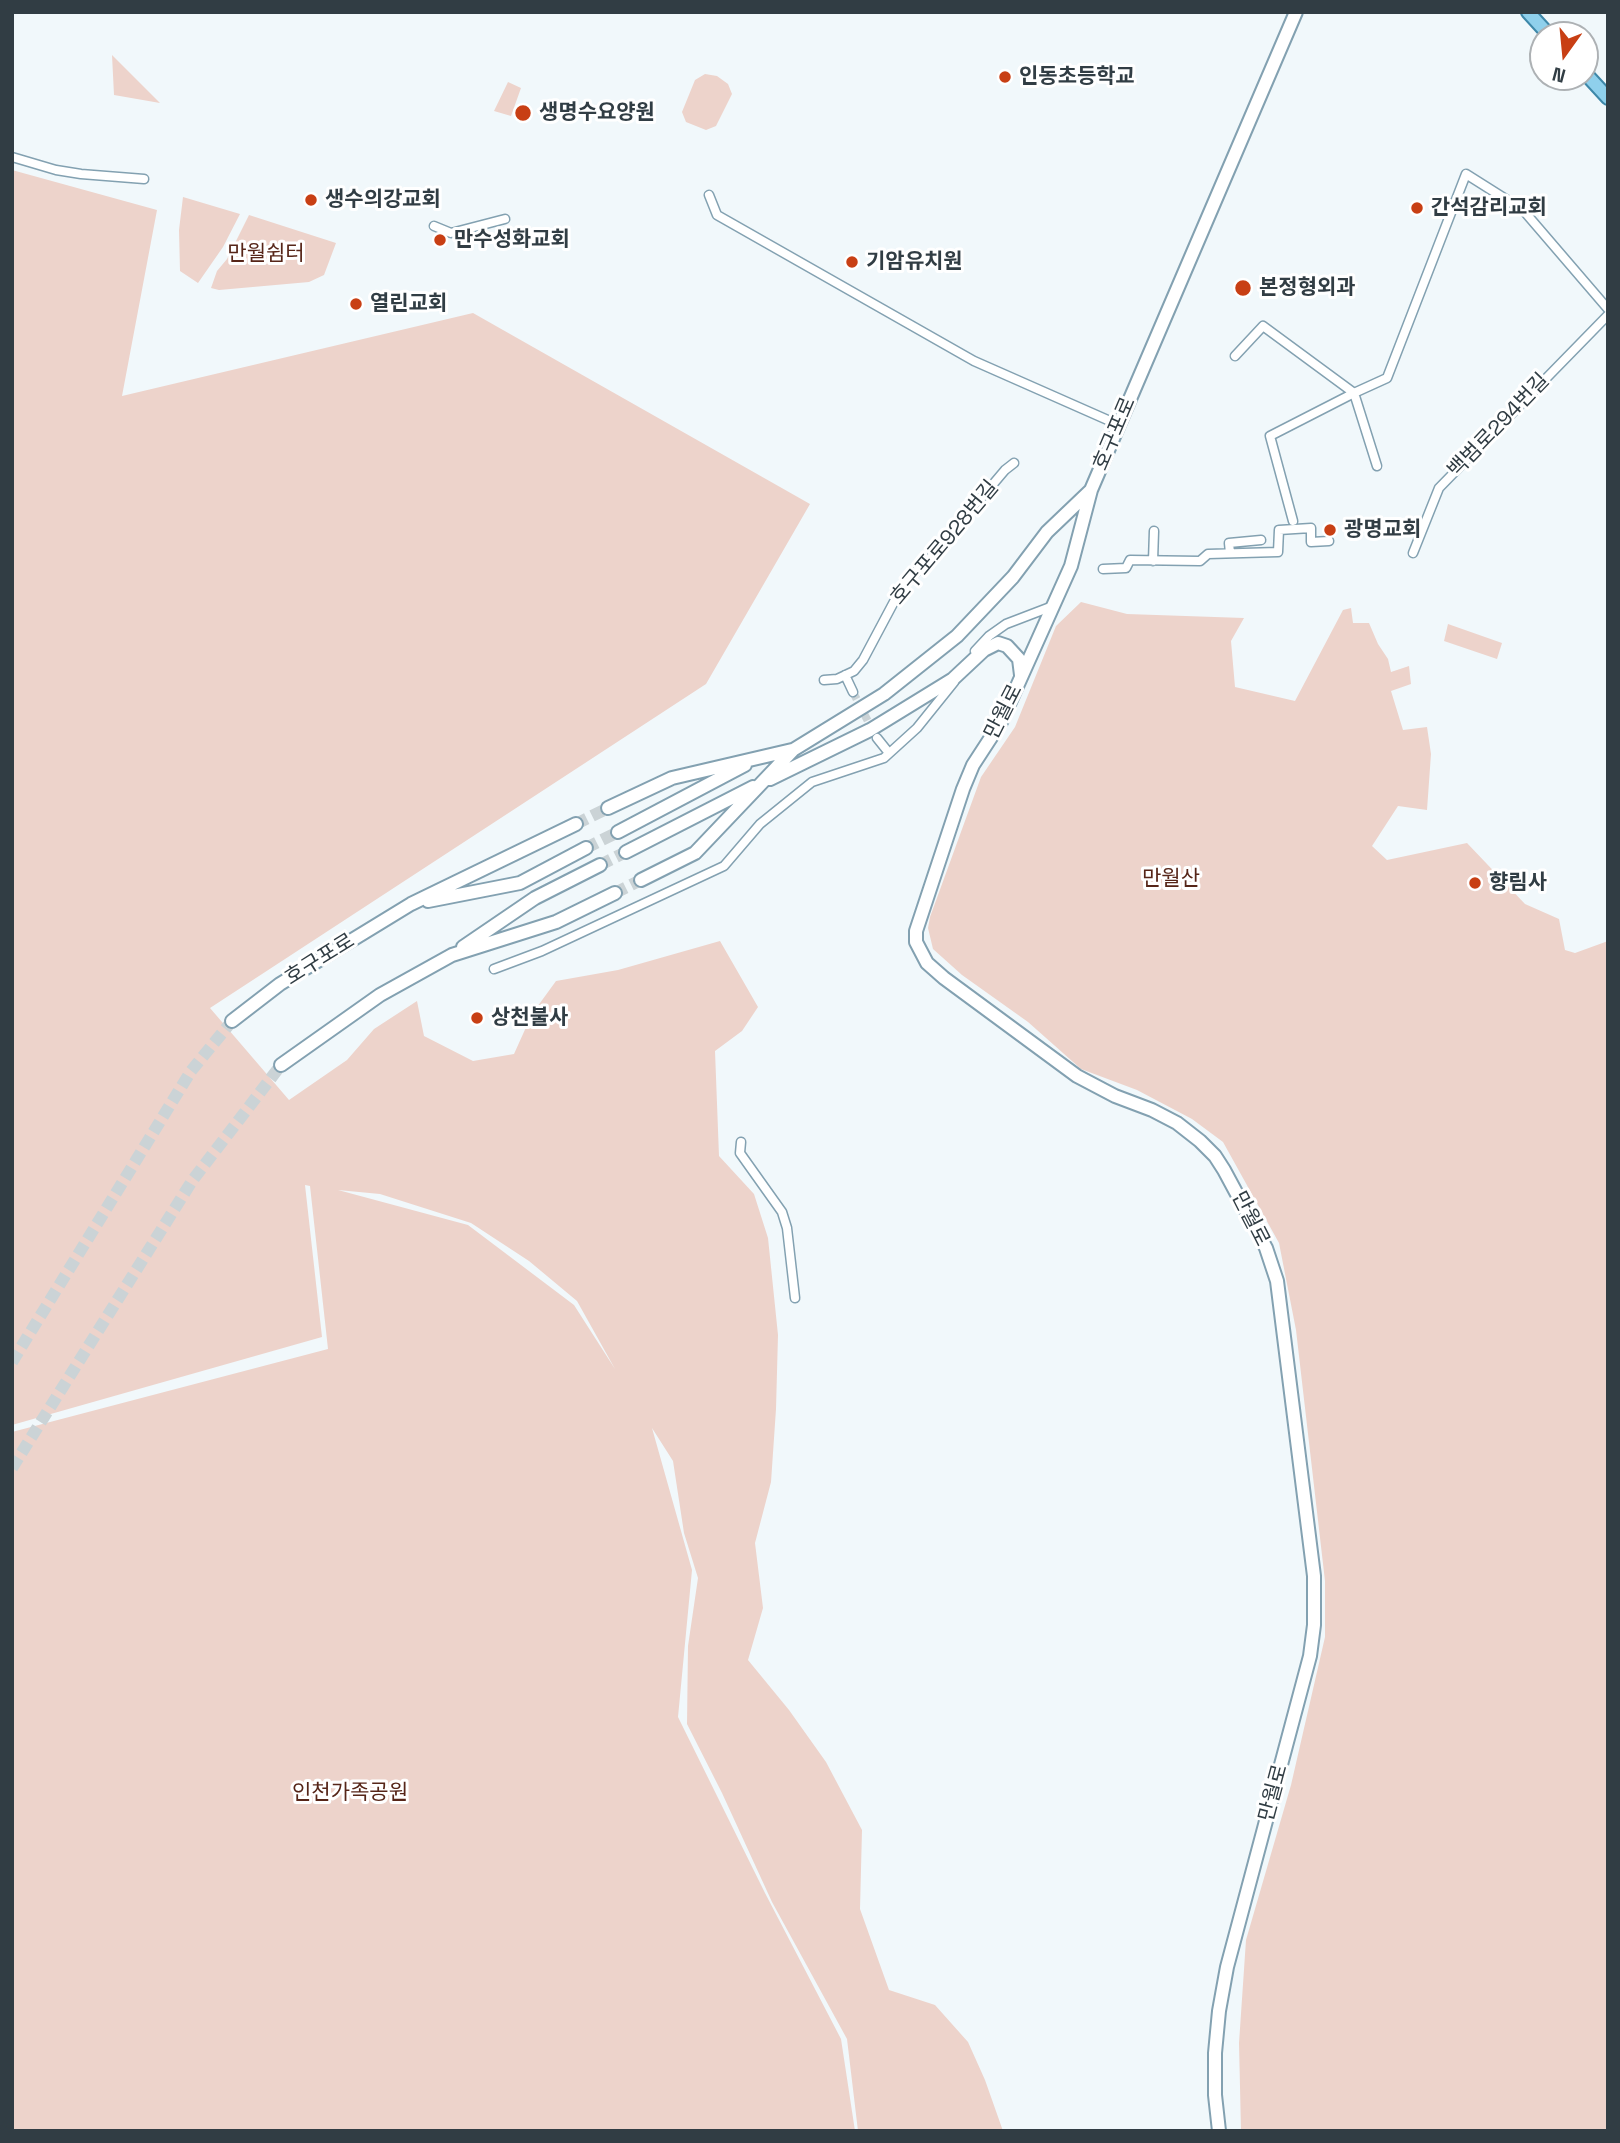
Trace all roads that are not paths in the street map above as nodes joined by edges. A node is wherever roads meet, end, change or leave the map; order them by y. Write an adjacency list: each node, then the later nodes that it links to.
1 (1296, 12): 11 (main road, 호구포로)
2 (12, 157): 3 (street)
3 (144, 179)
4 (709, 195): 11 (street)
5 (505, 219): 6 (street)
6 (434, 226)
7 (1608, 309): 10 (street)
8 (1608, 315): 20 (street, 백범로294번길)
9 (1235, 356): 10 (street)
10 (1354, 393): 13 (street); 15 (street)
11 (1119, 425): 14 (main road, 호구포로)
12 (1014, 463): 25 (street, 호구포로928번길)
13 (1377, 466)
14 (1091, 490): 23 (main road, 만월로); 30 (main road, 호구포로)
15 (1293, 521)
16 (1154, 531): 21 (street)
17 (1261, 540): 19 (street)
18 (1329, 541): 19 (street)
19 (1230, 553): 21 (street)
20 (1413, 553)
21 (1153, 561): 22 (street)
22 (1103, 569)
23 (1053, 606): 24 (street); 26 (main road, 만월로)
24 (960, 674): 26 (main road); 31 (street); 33 (main road)
25 (845, 676): 27 (street); 28 (street)
26 (1022, 676): 49 (main road, 만월로)
27 (824, 680)
28 (853, 692)
29 (877, 737): 31 (street)
30 (793, 750): 32 (main road, 호구포로); 33 (main road, 호구포로)
31 (889, 753): 44 (street)
32 (761, 757): 34 (main road, 호구포로); 36 (main road, 호구포로)
33 (763, 782): 38 (main road, 호구포로); 40 (main road, 호구포로)
34 (608, 808)
35 (576, 824): 42 (main road, 호구포로)
36 (618, 832)
37 (586, 848): 42 (main road, 호구포로)
38 (626, 852)
39 (600, 865): 43 (main road)
40 (641, 880)
41 (615, 893): 43 (main road)
42 (411, 904): 45 (main road, 호구포로)
43 (452, 955): 46 (main road)
44 (494, 970)
45 (232, 1021)
46 (281, 1065)
47 (741, 1143): 48 (street)
48 (795, 1298)
49 (1219, 2131)

